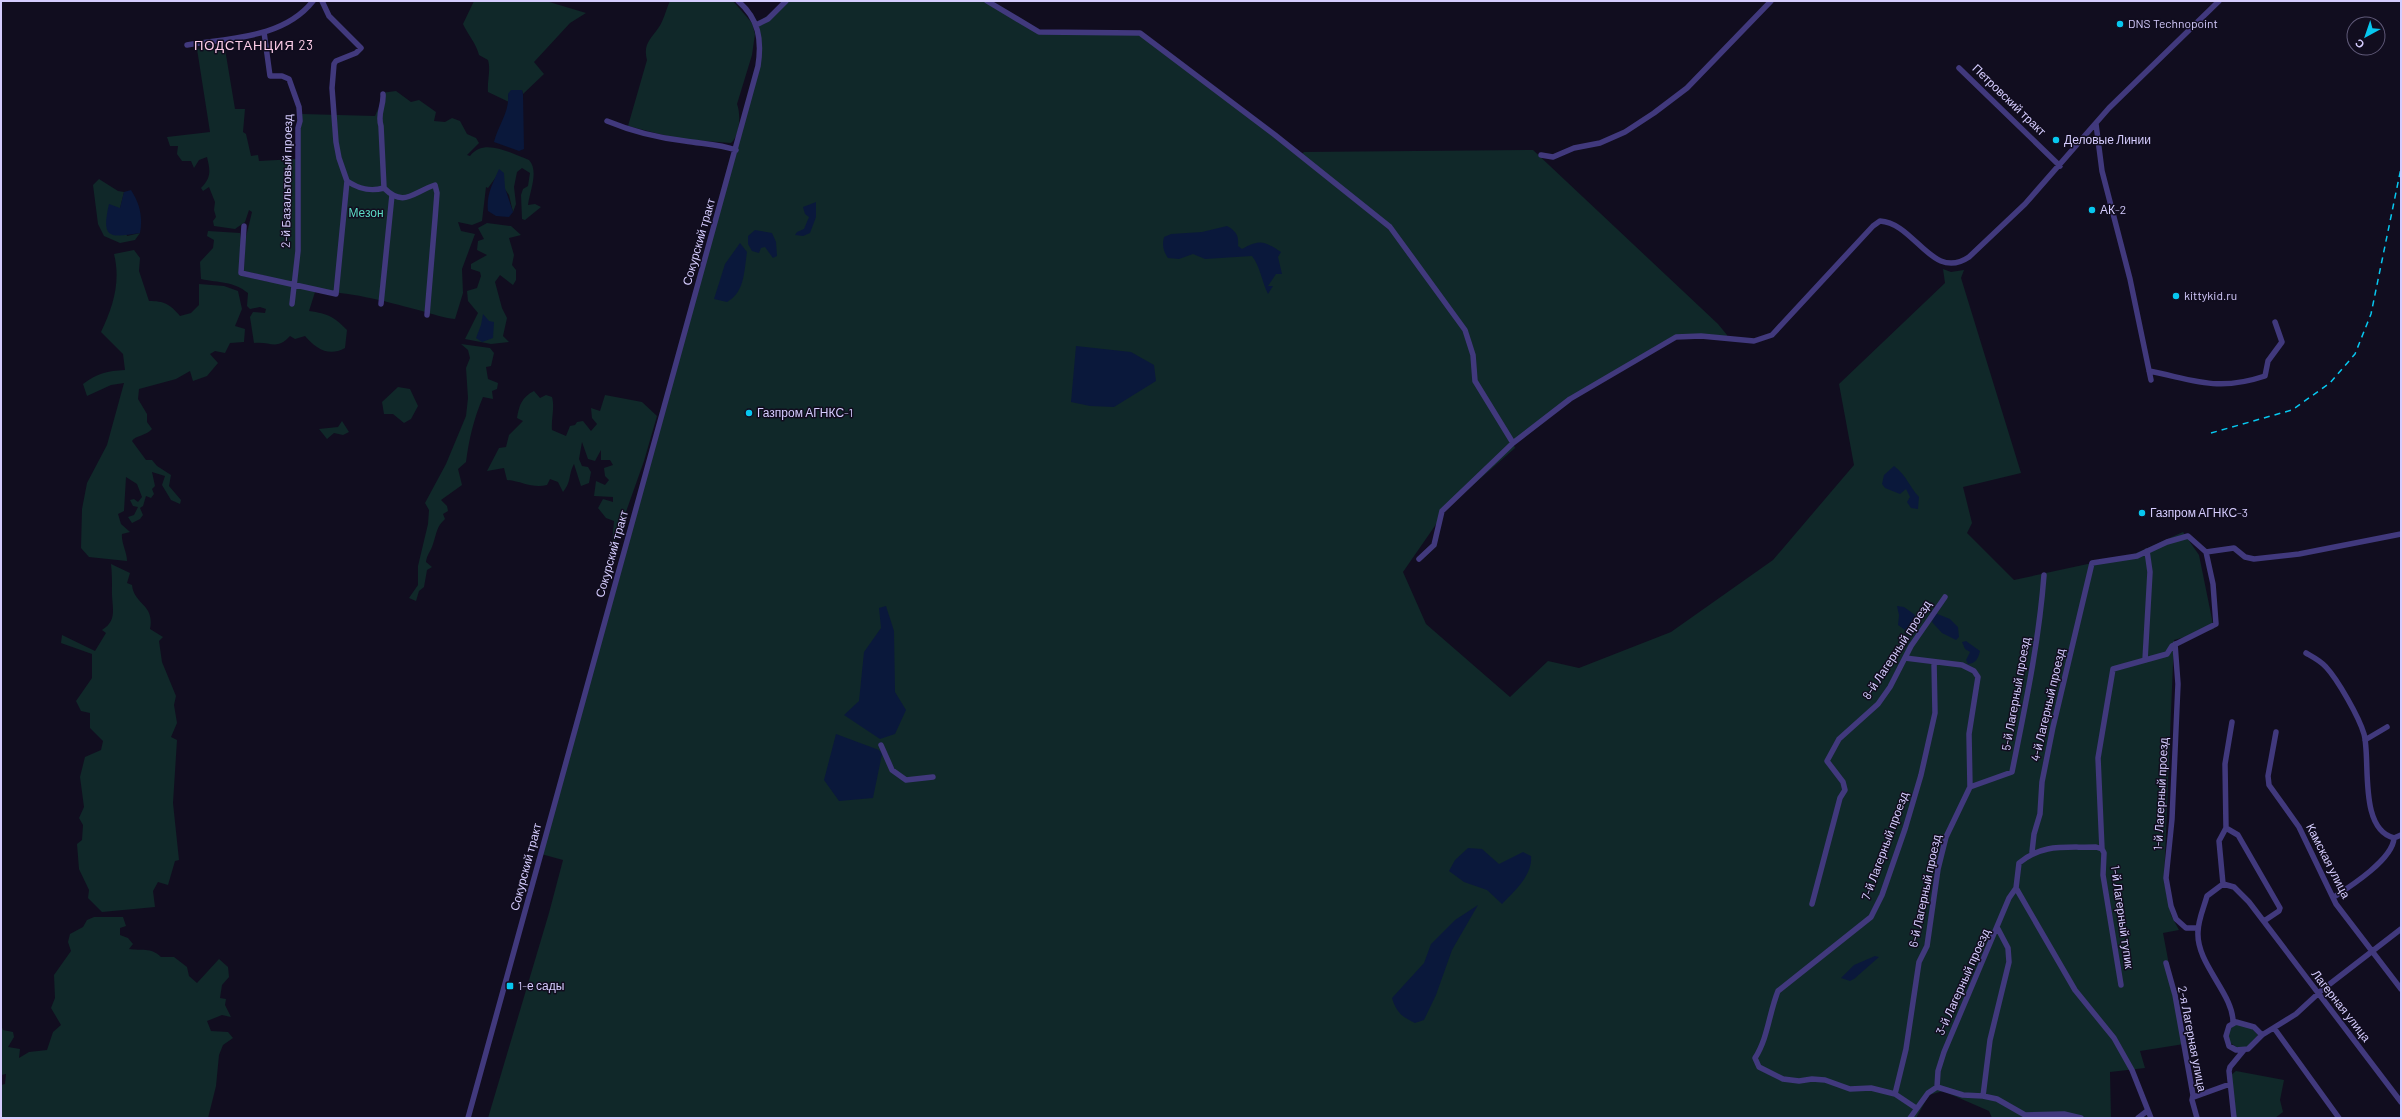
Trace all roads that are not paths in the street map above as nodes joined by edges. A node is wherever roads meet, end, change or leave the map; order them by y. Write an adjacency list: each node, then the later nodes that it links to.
1 (313, 1): 9 (street)
2 (322, 1): 18 (street)
3 (738, 1): 8 (street, Сокурский тракт)
4 (786, 1): 8 (street)
5 (987, 1): 29 (street)
6 (1771, 1): 16 (street)
7 (2219, 1): 14 (street)
8 (756, 25): 15 (street, Сокурский тракт)
9 (264, 32): 10 (street); 22 (street, 2-й Базальтовый проезд)
10 (187, 45)
11 (1959, 68): 17 (street, Петровский тракт)
12 (383, 94): 19 (street)
13 (607, 121): 15 (street)
14 (2096, 124): 17 (street); 27 (street)
15 (736, 150): 78 (street, Сокурский тракт)
16 (1541, 155)
17 (2060, 166): 29 (street)
18 (347, 181): 19 (street); 22 (street)
19 (384, 188): 20 (street)
20 (392, 195): 24 (street); 25 (street)
21 (244, 226): 22 (street)
22 (294, 285): 23 (street, 2-й Базальтовый проезд)
23 (292, 304)
24 (381, 304)
25 (427, 315)
26 (2275, 322): 27 (street)
27 (2149, 371): 28 (street)
28 (2151, 380)
29 (1513, 443): 33 (street)
30 (2401, 534): 32 (street)
31 (2147, 551): 32 (street); 39 (street); 52 (street, 4-й Лагерный проезд)
32 (2206, 552): 36 (street)
33 (1419, 559)
34 (2044, 575): 47 (street, 5-й Лагерный проезд)
35 (1946, 597): 38 (street, 8-й Лагерный проезд)
36 (2175, 644): 39 (street); 58 (street, 1-й Лагерный проезд)
37 (2306, 653): 44 (street)
38 (1905, 658): 40 (street, 6-й Лагерный проезд); 56 (street, 8-й Лагерный проезд)
39 (2146, 660): 51 (street)
40 (1934, 662): 47 (street, 6-й Лагерный проезд); 72 (street, 7-й Лагерный проезд)
41 (2232, 722): 48 (street)
42 (2387, 727): 44 (street)
43 (2276, 732): 55 (street, Камская улица)
44 (2365, 740): 50 (street)
45 (881, 745): 46 (street)
46 (933, 777)
47 (1970, 787): 72 (street, 6-й Лагерный проезд)
48 (2226, 828): 53 (street); 57 (street)
49 (2401, 835): 50 (street)
50 (2394, 838): 55 (street)
51 (2103, 851): 52 (street); 63 (street, 1-й Лагерный тупик)
52 (2032, 852): 54 (street)
53 (2223, 884): 57 (street, Лагерная улица); 58 (street)
54 (2016, 888): 59 (street, 3-й Лагерный проезд); 77 (street)
55 (2334, 898): 61 (street, Камская улица)
56 (1812, 904)
57 (2264, 921): 65 (street, Лагерная улица)
58 (2198, 928): 66 (street)
59 (1998, 929): 71 (street, 3-й Лагерный проезд); 73 (street)
60 (2401, 929): 61 (street)
61 (2373, 952): 64 (street, Камская улица); 65 (street)
62 (2166, 963): 74 (street, 2-я Лагерная улица)
63 (2121, 986)
64 (2401, 989)
65 (2318, 994): 67 (street); 75 (street, Лагерная улица)
66 (2233, 1023): 68 (street); 69 (street)
67 (2274, 1028): 68 (street); 85 (street)
68 (2262, 1035): 69 (street)
69 (2244, 1050): 70 (street)
70 (2230, 1084): 74 (street); 84 (street)
71 (1937, 1087): 73 (street); 76 (street)
72 (1895, 1094): 76 (street)
73 (1983, 1096): 80 (street)
74 (2194, 1097): 83 (street, 2-я Лагерная улица)
75 (2401, 1102)
76 (1916, 1108): 79 (street)
77 (2148, 1111): 81 (street); 82 (street)
78 (468, 1118)
79 (1910, 1118)
80 (2081, 1118)
81 (2138, 1118)
82 (2151, 1118)
83 (2197, 1118)
84 (2234, 1118)
85 (2339, 1118)

